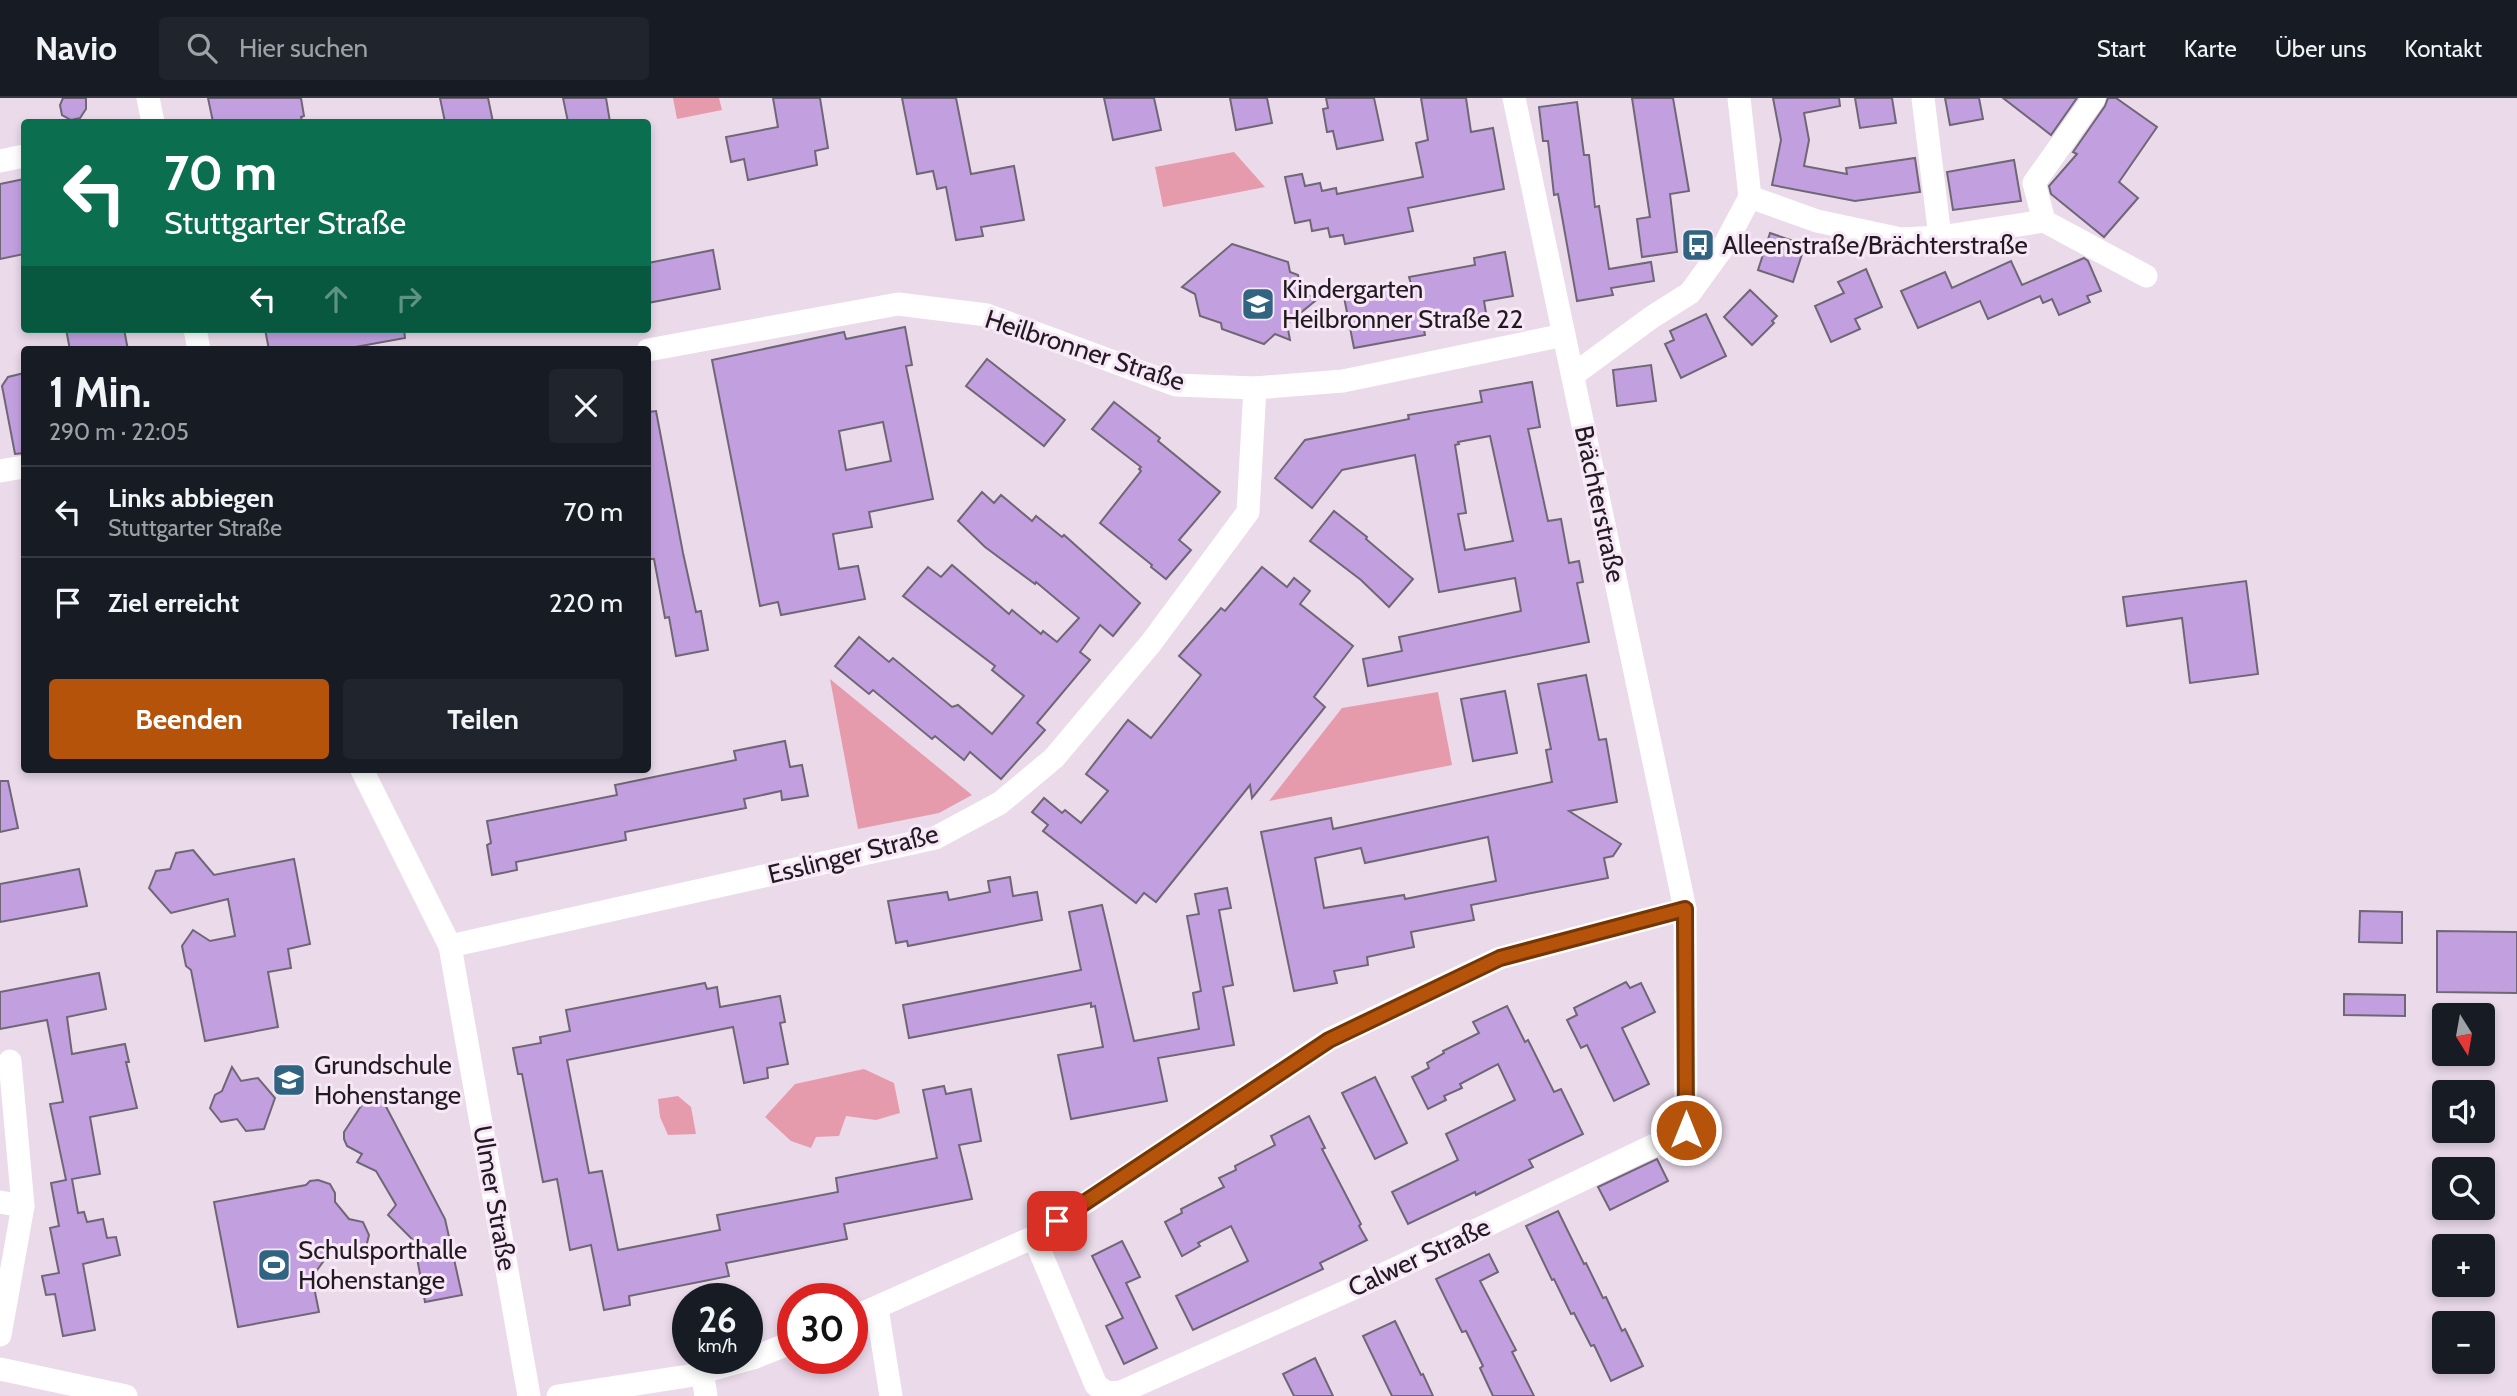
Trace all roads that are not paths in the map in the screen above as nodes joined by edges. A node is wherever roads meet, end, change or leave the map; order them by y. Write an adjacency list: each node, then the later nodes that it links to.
1 (148, 98): 6 (street)
2 (1514, 98): 13 (street, Brächterstraße)
3 (1739, 98): 9 (street)
4 (1923, 98): 11 (street)
5 (2094, 98): 10 (street)
6 (152, 119)
7 (21, 157): 8 (street)
8 (0, 161)
9 (1750, 197): 11 (street); 15 (street)
10 (2044, 221): 11 (street); 12 (street)
11 (1940, 237)
12 (2146, 276)
13 (1564, 335): 15 (street, Brächterstraße); 16 (street, Heilbronner Straße)
14 (651, 349): 16 (street, Heilbronner Straße)
15 (1573, 375): 20 (street, Brächterstraße)
16 (1255, 388): 21 (street, Esslinger Straße)
17 (21, 468): 18 (street)
18 (0, 471)
19 (364, 773): 21 (street, Ulmer Straße)
20 (1685, 909): 24 (street); 31 (street, Calwer Straße)
21 (450, 946): 33 (street, Ulmer Straße)
22 (10, 1061): 23 (street)
23 (11, 1204): 27 (street)
24 (1034, 1237): 25 (street); 31 (street, Calwer Straße)
25 (877, 1308): 26 (street); 36 (street)
26 (868, 1312)
27 (0, 1335)
28 (0, 1369): 32 (street)
29 (690, 1374): 34 (street)
30 (702, 1374): 35 (street)
31 (1107, 1394)
32 (126, 1396)
33 (530, 1396)
34 (558, 1396)
35 (706, 1396)
36 (891, 1396)

